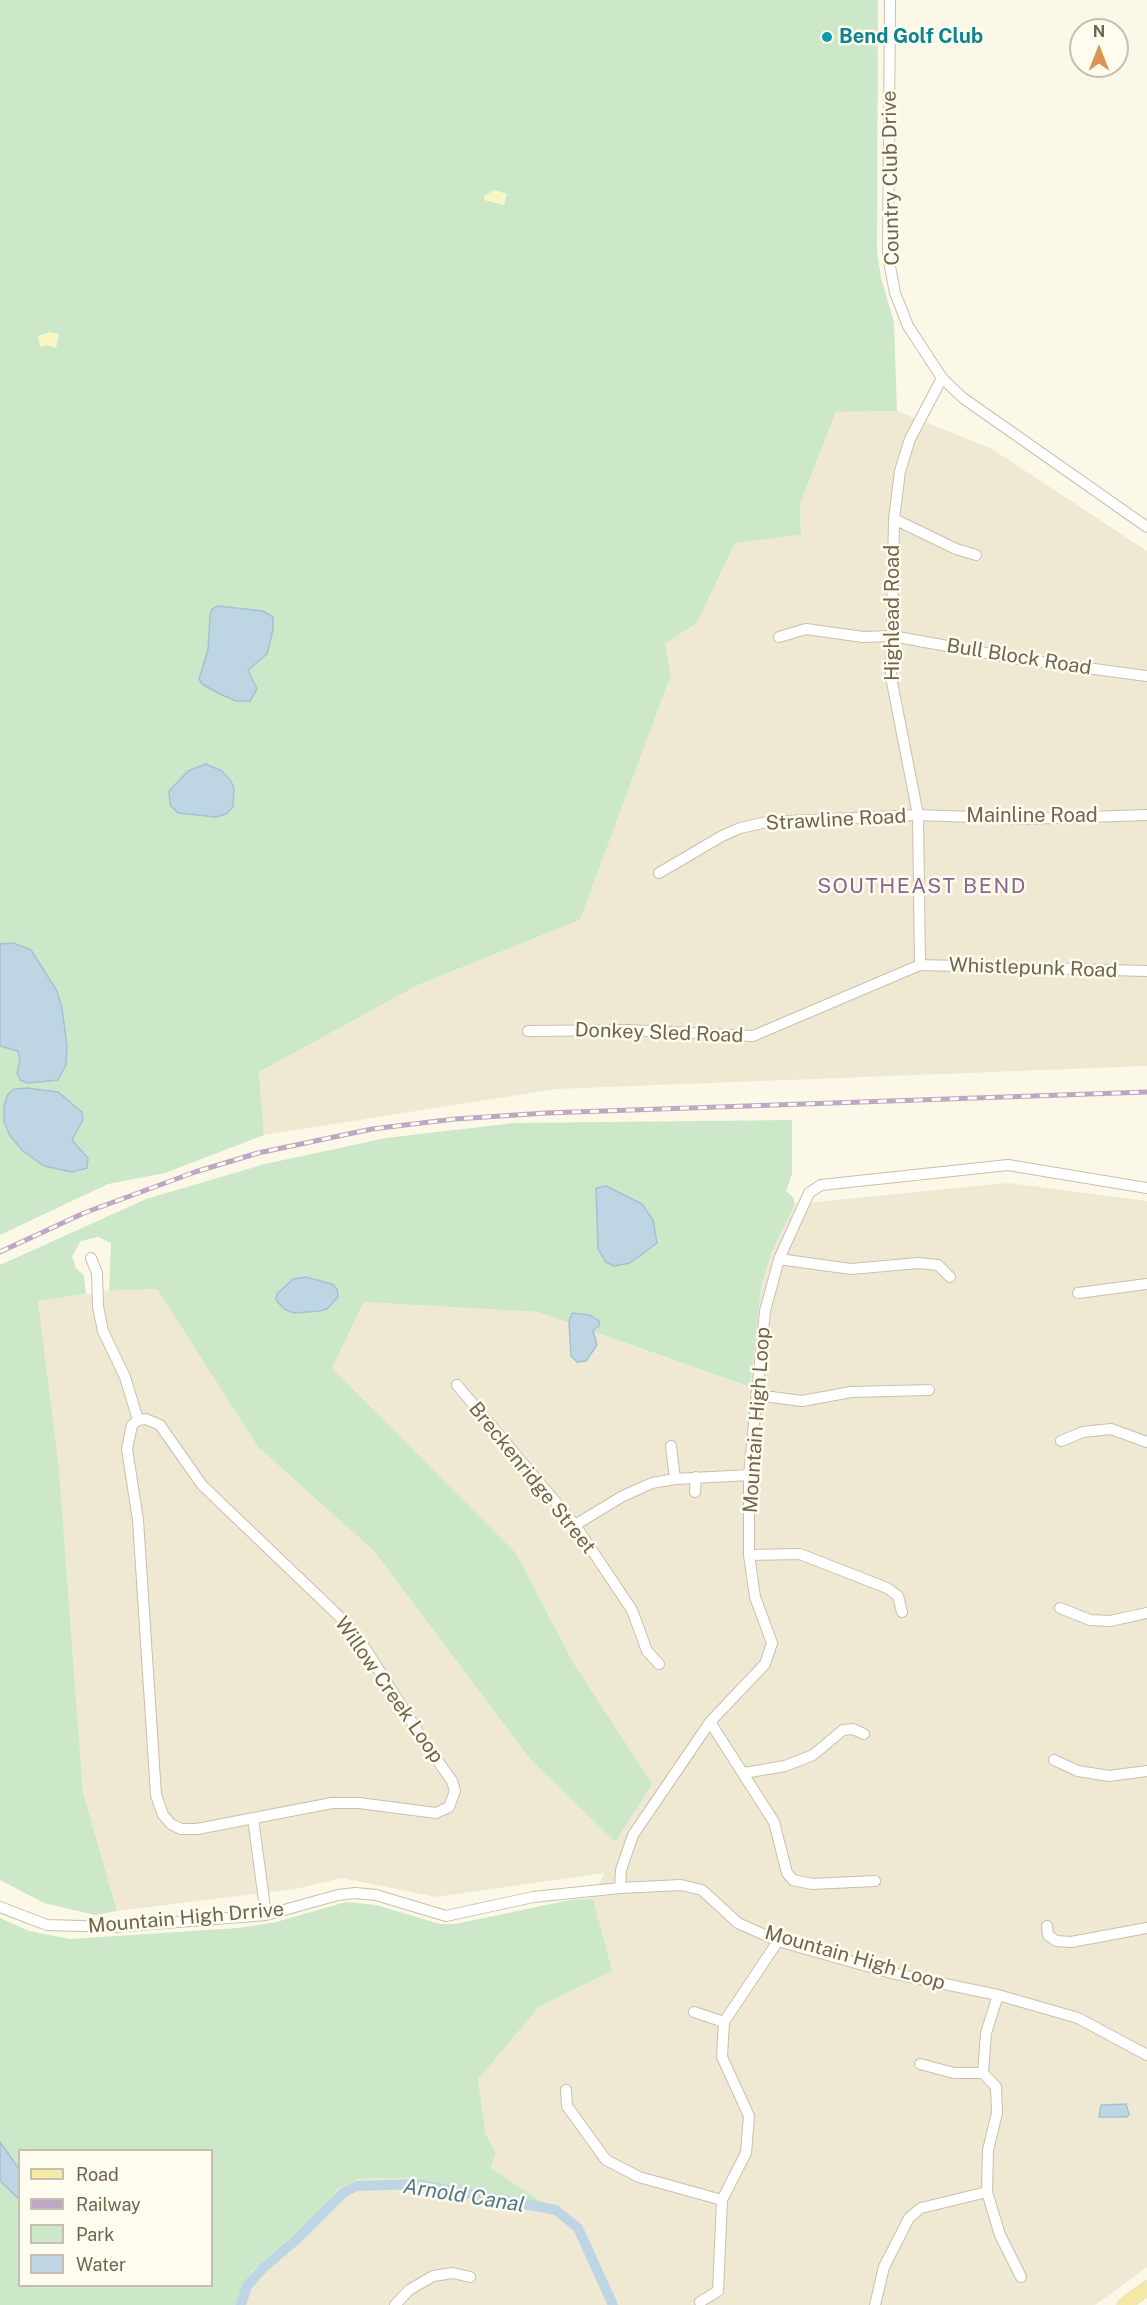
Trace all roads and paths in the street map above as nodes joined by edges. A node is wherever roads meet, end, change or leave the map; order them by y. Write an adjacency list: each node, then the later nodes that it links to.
1 (891, 0): 2 (street, Country Club Drive)
2 (942, 378): 3 (street, Highlead Road); 4 (street, Country Club Drive)
3 (894, 519): 5 (street); 6 (street, Highlead Road)
4 (1147, 527)
5 (976, 555)
6 (892, 636): 7 (street, Bull Block Road); 8 (street, Bull Block Road); 9 (street, Highlead Road)
7 (779, 637)
8 (1147, 676)
9 (918, 815): 10 (street, Mainline Road); 11 (street, Strawline Road); 12 (street, Highlead Road)
10 (1147, 815)
11 (659, 873)
12 (920, 964): 13 (street, Whistlepunk Road); 14 (street, Donkey Sled Road)
13 (1147, 971)
14 (528, 1031)
15 (1147, 1188): 17 (street, Mountain High Loop)
16 (91, 1258): 24 (street)
17 (779, 1259): 18 (street); 23 (street, Mountain High Loop)
18 (950, 1277)
19 (1147, 1284): 20 (street)
20 (1078, 1293)
21 (457, 1385): 32 (street, Breckenridge Street)
22 (929, 1390): 23 (street)
23 (756, 1395): 28 (street, Mountain High Loop)
24 (138, 1420): 43 (street, Willow Creek Loop); 43 (street, Willow Creek Loop)
25 (1061, 1441): 26 (street)
26 (1147, 1442)
27 (671, 1446): 30 (street)
28 (749, 1474): 29 (street); 33 (street, Mountain High Loop)
29 (696, 1477): 30 (street); 31 (street)
30 (675, 1479): 32 (street)
31 (695, 1492)
32 (576, 1525): 37 (street, Breckenridge Street)
33 (749, 1555): 35 (street); 38 (street, Mountain High Loop)
34 (1060, 1608): 36 (street)
35 (902, 1612)
36 (1147, 1613)
37 (659, 1664)
38 (710, 1722): 42 (street); 45 (street, Mountain High Loop)
39 (864, 1734): 42 (street)
40 (1054, 1760): 41 (street)
41 (1147, 1771)
42 (744, 1773): 44 (street)
43 (253, 1819): 47 (street)
44 (875, 1881)
45 (620, 1888): 47 (street, Mountain High Drrive); 50 (street, Mountain High Loop)
46 (0, 1907): 47 (street, Mountain High Drrive)
47 (266, 1915)
48 (1047, 1926): 49 (street)
49 (1147, 1928)
50 (778, 1941): 51 (street, Mountain High Loop); 53 (street)
51 (998, 1995): 54 (street, Mountain High Loop); 56 (street)
52 (694, 2012): 53 (street)
53 (724, 2022): 59 (street)
54 (1147, 2055)
55 (920, 2064): 56 (street)
56 (983, 2073): 58 (street)
57 (566, 2090): 59 (street)
58 (987, 2192): 61 (street); 65 (street)
59 (722, 2200): 63 (street)
60 (470, 2277): 64 (street)
61 (1022, 2277)
62 (1147, 2288): 66 (main road)
63 (700, 2302)
64 (394, 2305)
65 (875, 2305)
66 (1124, 2305)

